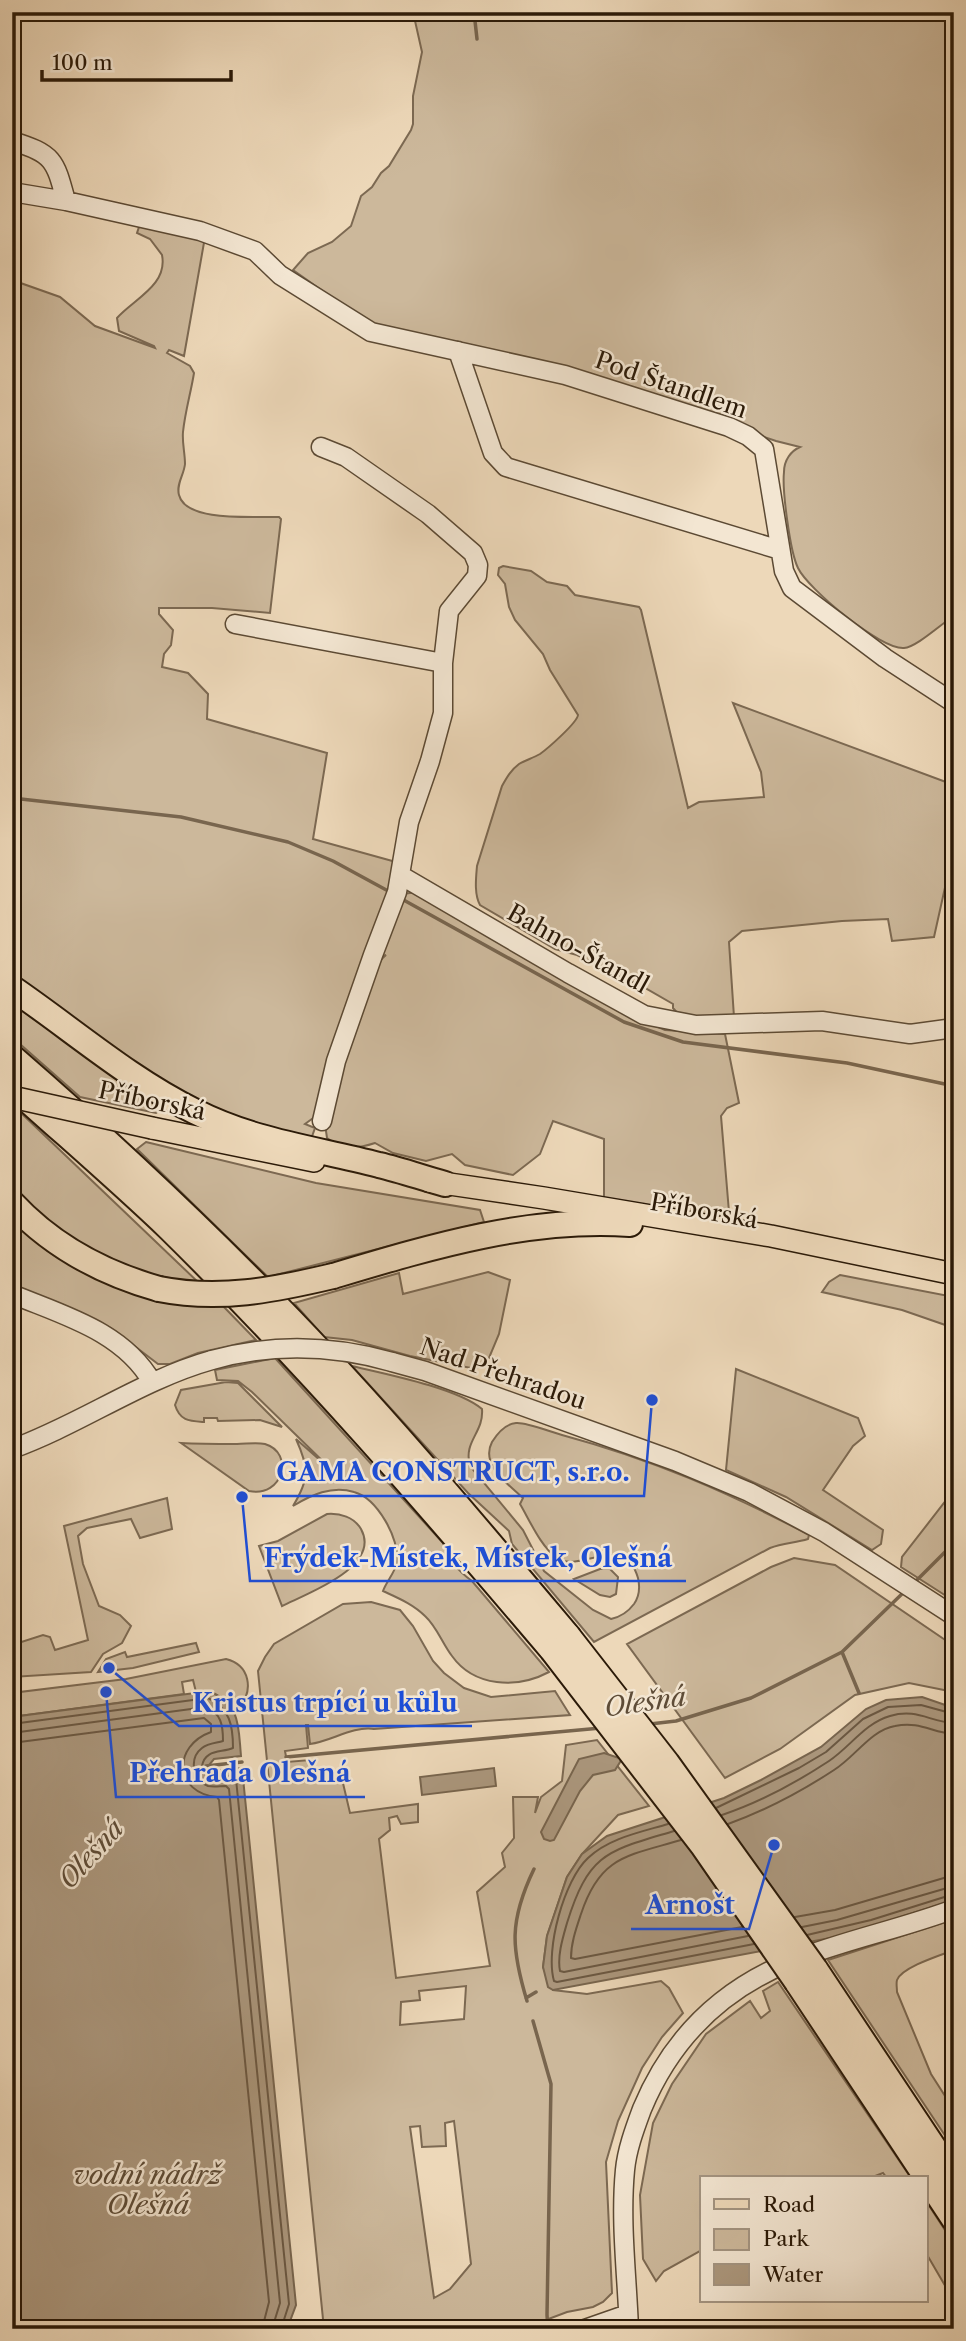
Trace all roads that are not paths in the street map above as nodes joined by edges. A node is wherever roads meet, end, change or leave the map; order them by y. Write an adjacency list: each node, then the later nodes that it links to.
1 (12, 141): 3 (street)
2 (12, 192): 3 (street, Pod Štandlem)
3 (66, 201): 4 (street, Pod Štandlem)
4 (458, 351): 6 (street); 6 (street, Pod Štandlem)
5 (321, 447): 8 (street)
6 (780, 550): 9 (street, Pod Štandlem)
7 (234, 624): 8 (street)
8 (443, 663): 10 (street)
9 (954, 703)
10 (397, 889): 12 (street, Bahno-Štandl); 16 (street)
11 (12, 988): 17 (highway)
12 (954, 1028)
13 (12, 1057): 26 (highway)
14 (12, 1086): 26 (highway)
15 (12, 1097): 17 (main road, Příborská, bridge)
16 (321, 1121)
17 (446, 1184): 19 (main road, Příborská); 20 (main road, Příborská)
18 (12, 1203): 19 (highway, bridge)
19 (630, 1224): 21 (main road, Příborská)
20 (954, 1274)
21 (954, 1287)
22 (12, 1294): 23 (street)
23 (152, 1382): 24 (street, Nad Přehradou); 25 (street, Nad Přehradou, bridge)
24 (12, 1449)
25 (954, 1616)
26 (560, 1643): 28 (highway, bridge)
27 (954, 1909): 33 (street)
28 (806, 1976): 29 (highway); 31 (highway)
29 (928, 2176)
30 (928, 2176): 32 (highway)
31 (954, 2178)
32 (954, 2219)
33 (628, 2321): 34 (street)
34 (585, 2329)

